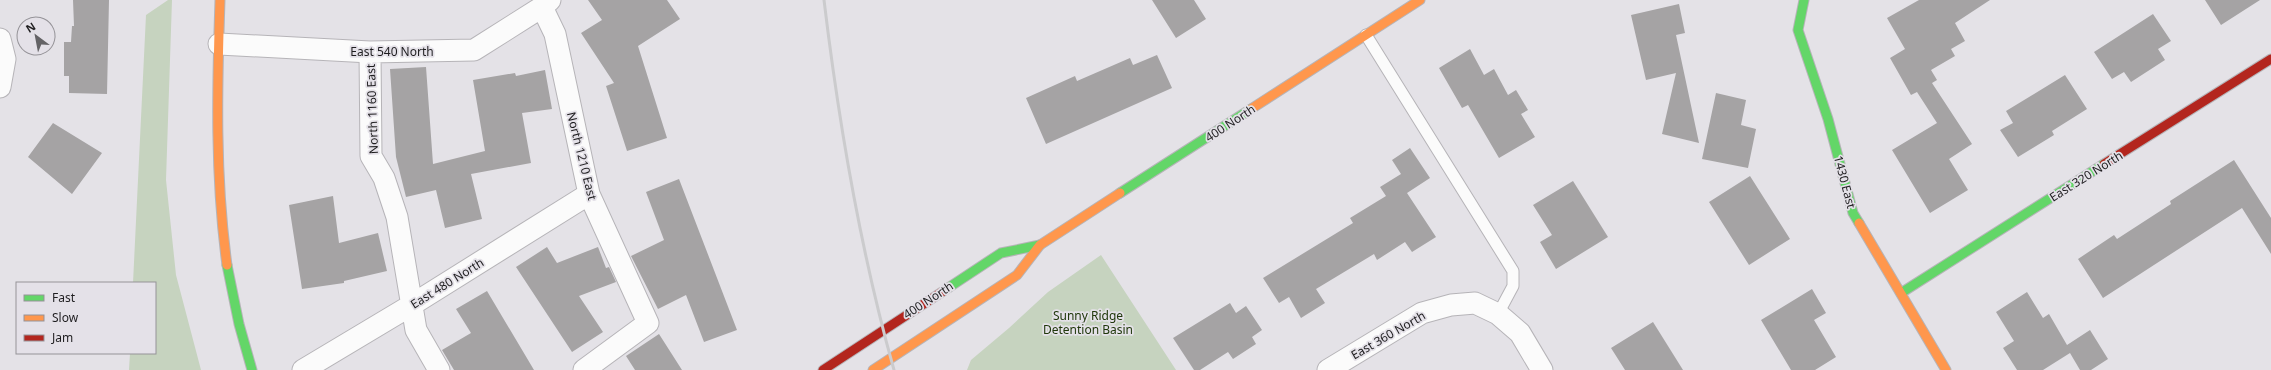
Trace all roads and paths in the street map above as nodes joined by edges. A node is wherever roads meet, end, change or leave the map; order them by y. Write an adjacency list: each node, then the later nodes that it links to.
1 (220, 0): 7 (main road)
2 (1420, 0): 5 (main road, 400 North)
3 (1804, 0): 13 (main road, 1430 East)
4 (546, 4): 8 (street, East 540 North); 11 (street, North 1210 East)
5 (1366, 35): 12 (main road, 400 North); 15 (lane)
6 (0, 39): 10 (street)
7 (219, 44): 8 (street, East 540 North); 16 (main road)
8 (370, 52): 14 (street, North 1160 East)
9 (2271, 59): 13 (main road, East 320 North)
10 (0, 87)
11 (589, 194): 14 (street, East 480 North); 19 (street, North 1210 East)
12 (1040, 246): 20 (main road, 400 North); 21 (main road, 400 North)
13 (1901, 293): 24 (main road, 1430 East)
14 (410, 306): 17 (street, East 480 North); 18 (street, North 1160 East)
15 (1498, 314): 22 (street, East 360 North); 23 (street)
16 (252, 370)
17 (303, 370)
18 (438, 370)
19 (584, 370)
20 (823, 370)
21 (873, 370)
22 (1328, 370)
23 (1542, 370)
24 (1946, 370)

